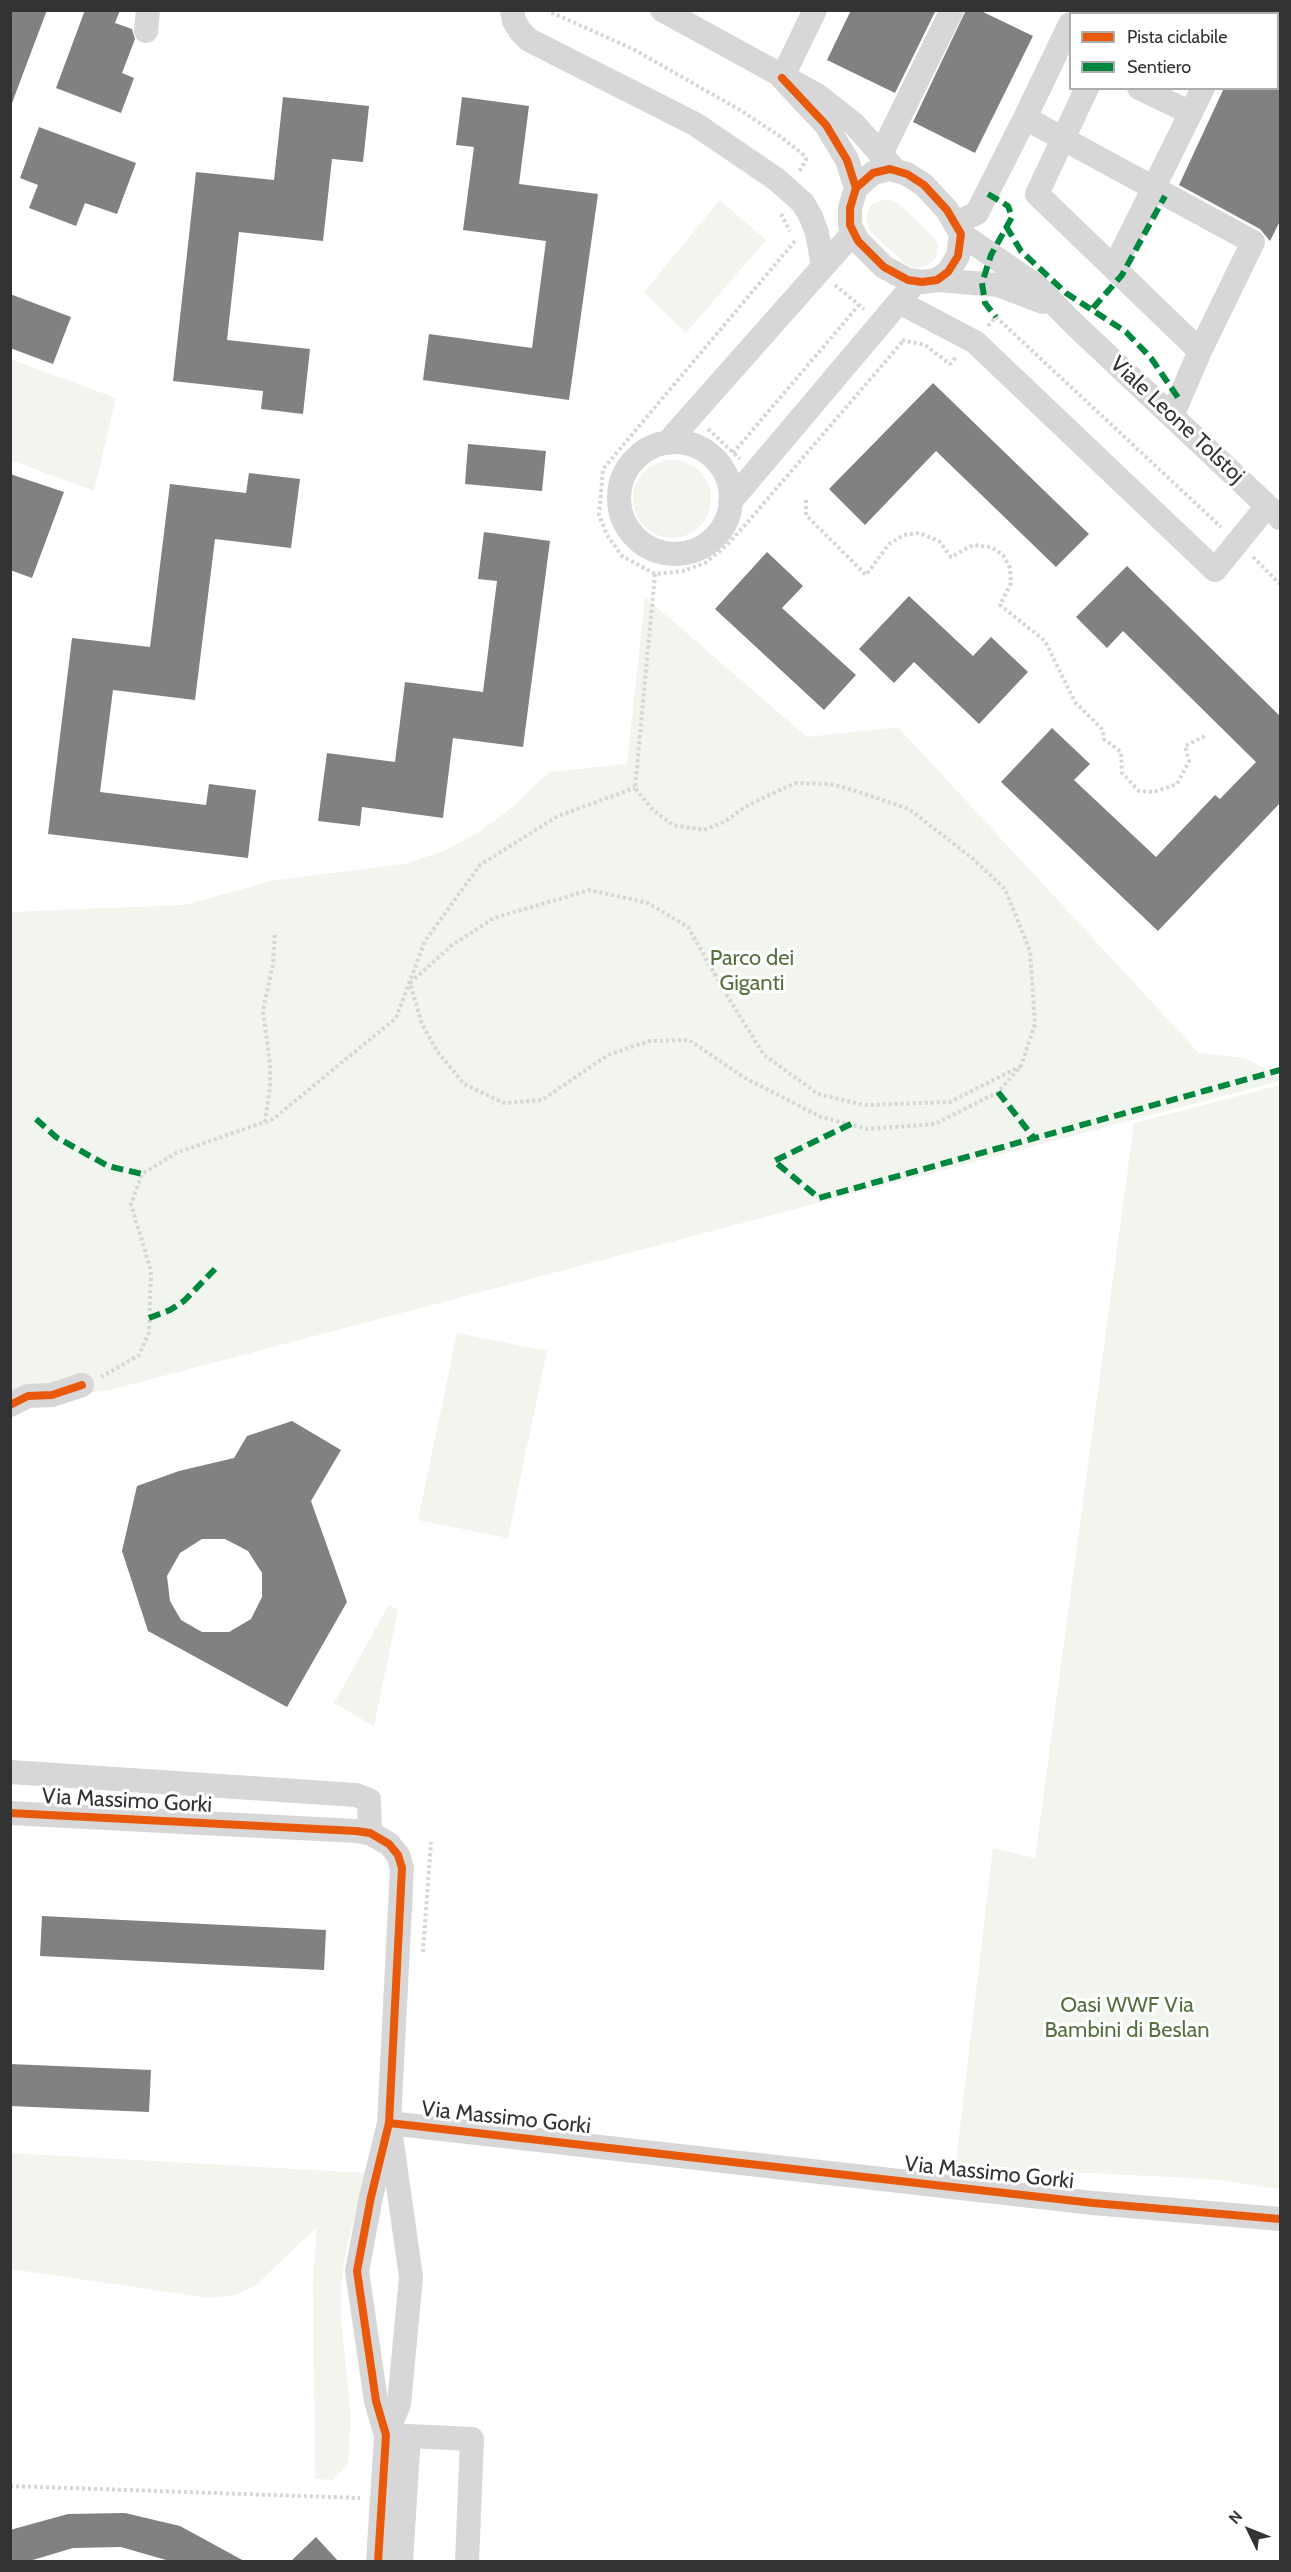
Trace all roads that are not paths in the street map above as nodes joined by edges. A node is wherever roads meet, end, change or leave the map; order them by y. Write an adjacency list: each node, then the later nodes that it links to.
1 (512, 10): 18 (street)
2 (663, 10): 6 (street, Viale Leone Tolstoj)
3 (814, 10): 6 (street)
4 (952, 10): 13 (street)
5 (1069, 28): 11 (street)
6 (782, 78): 13 (street, Viale Leone Tolstoj); 14 (street, Viale Leone Tolstoj)
7 (1086, 90): 12 (street)
8 (1143, 90): 10 (street)
9 (1202, 90): 10 (street)
10 (1191, 113): 15 (street)
11 (1025, 118): 12 (street); 16 (street)
12 (1064, 139): 15 (street); 19 (street)
13 (888, 162): 14 (street); 16 (street, Viale Leone Tolstoj)
14 (856, 188): 17 (street, Viale Leone Tolstoj)
15 (1154, 188): 19 (street); 23 (street)
16 (959, 228): 20 (street); 22 (street, Viale Leone Tolstoj)
17 (853, 232): 18 (street); 20 (street, Viale Leone Tolstoj)
18 (823, 266): 25 (street)
19 (1114, 268): 23 (street)
20 (927, 281): 21 (street); 22 (street, Viale Leone Tolstoj)
21 (899, 302): 26 (street); 27 (street)
22 (1073, 323): 24 (street, Viale Leone Tolstoj)
23 (1200, 351): 24 (street)
24 (1172, 416): 27 (street, Viale Leone Tolstoj)
25 (667, 443): 26 (street); 26 (street)
26 (730, 502)
27 (1274, 512)
28 (82, 1386): 29 (street)
29 (10, 1405)
30 (10, 1772): 32 (street)
31 (10, 1813): 32 (street, Via Massimo Gorki)
32 (370, 1833): 33 (street, Via Massimo Gorki)
33 (389, 2123): 34 (street, Via Massimo Gorki); 35 (street); 35 (street)
34 (1281, 2219)
35 (397, 2435): 36 (street); 37 (street); 38 (street)
36 (378, 2562)
37 (401, 2562)
38 (467, 2562)

